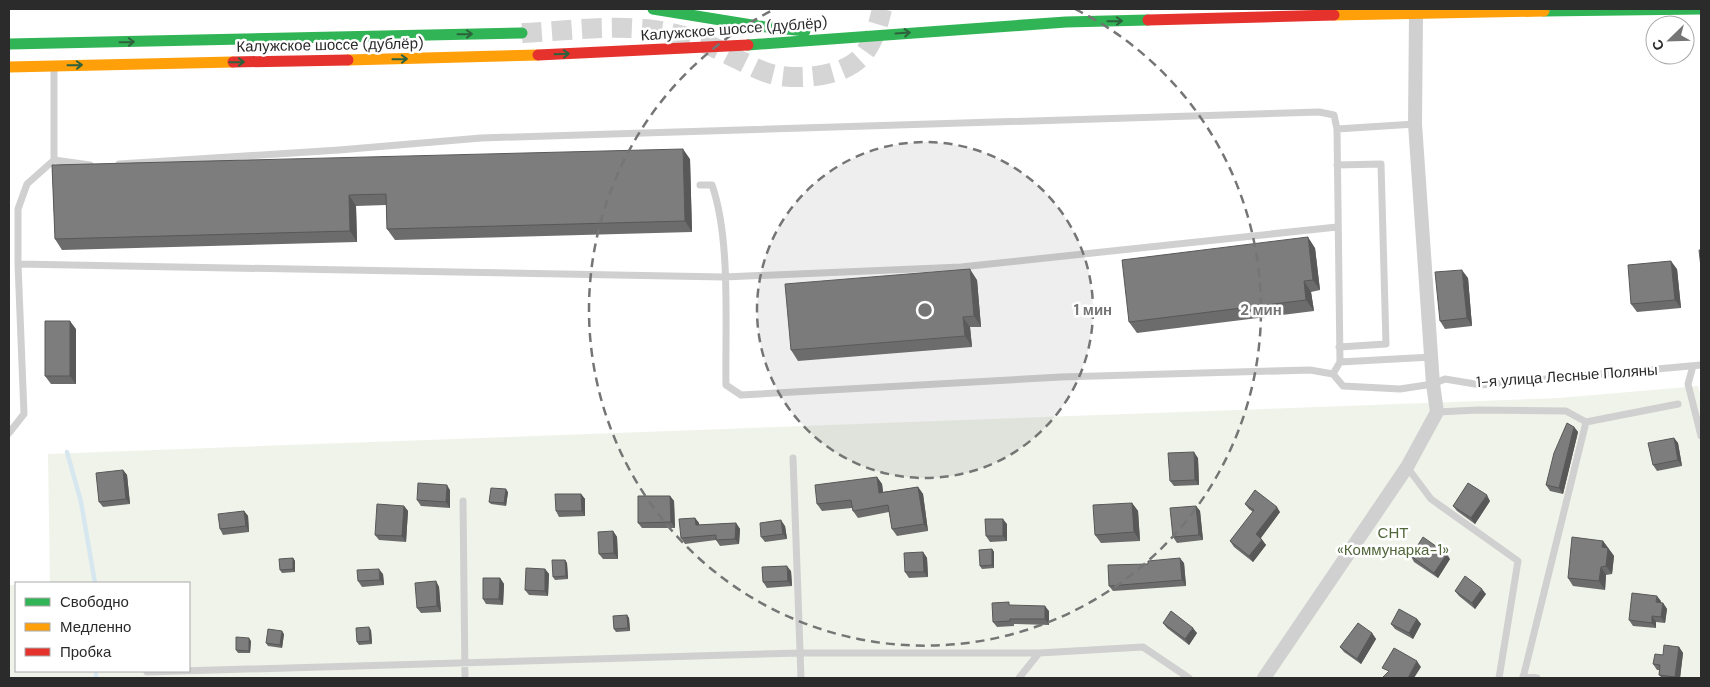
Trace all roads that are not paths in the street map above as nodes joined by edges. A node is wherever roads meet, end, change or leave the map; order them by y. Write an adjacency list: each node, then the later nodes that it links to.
1 (653, 9): 6 (main road)
2 (1701, 9): 3 (main road, Калужское шоссе (дублёр))
3 (1552, 10): 4 (main road, Калужское шоссе (дублёр))
4 (1416, 13): 6 (main road, Калужское шоссе (дублёр), one-way to 4); 10 (street)
5 (522, 33): 7 (main road, one-way to 5)
6 (854, 36): 8 (main road, Калужское шоссе (дублёр), one-way to 6)
7 (9, 44)
8 (54, 66): 9 (main road, Калужское шоссе (дублёр)); 12 (lane)
9 (9, 67)
10 (1415, 124): 11 (lane); 21 (street)
11 (1337, 129): 13 (lane); 15 (lane)
12 (54, 160): 14 (lane); 18 (lane)
13 (110, 164)
14 (100, 165)
15 (1337, 165): 17 (lane); 20 (lane)
16 (700, 186): 19 (lane)
17 (1337, 227): 19 (lane); 20 (lane)
18 (18, 264): 19 (lane); 29 (lane)
19 (724, 277): 24 (lane)
20 (1339, 347): 22 (lane)
21 (1432, 357): 22 (lane); 25 (street)
22 (1340, 362): 24 (lane)
23 (1697, 365): 25 (lane, 1-я улица Лесные Поляны); 30 (lane)
24 (1333, 374): 25 (lane, 1-я улица Лесные Поляны)
25 (1433, 384): 27 (street)
26 (1678, 404): 28 (lane)
27 (1437, 412): 28 (lane); 32 (street)
28 (1586, 422): 38 (lane)
29 (9, 433)
30 (1701, 436)
31 (793, 458): 34 (lane)
32 (1407, 468): 43 (street); 44 (lane)
33 (463, 501): 36 (lane)
34 (800, 653): 35 (lane); 36 (lane); 40 (lane)
35 (1039, 653): 41 (lane); 42 (lane)
36 (465, 664): 37 (lane); 39 (lane)
37 (190, 671)
38 (1523, 677): 45 (lane)
39 (465, 678)
40 (801, 678)
41 (1019, 678)
42 (1189, 678)
43 (1264, 678)
44 (1499, 678)
45 (1537, 678)

